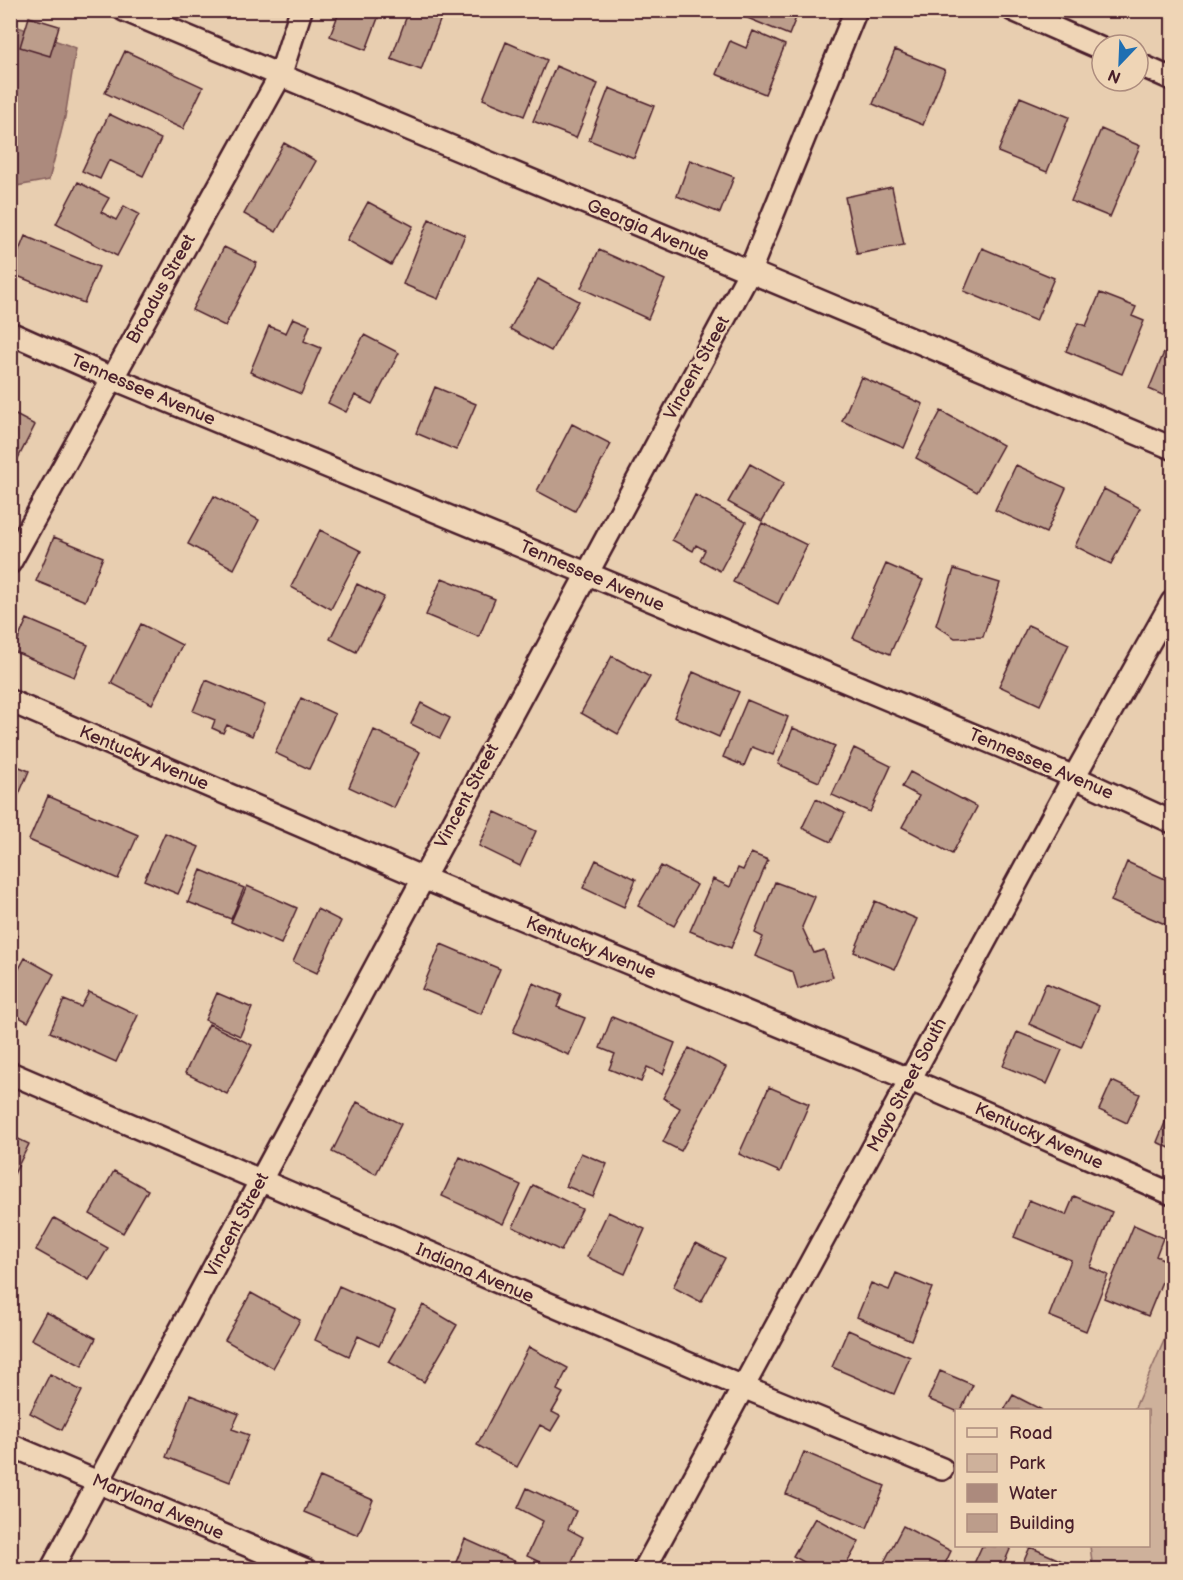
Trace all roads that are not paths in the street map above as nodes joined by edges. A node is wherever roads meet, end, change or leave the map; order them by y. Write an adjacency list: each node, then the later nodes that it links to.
1 (124, 10): 7 (street, Georgia Avenue)
2 (301, 10): 7 (street, Broadus Street)
3 (856, 10): 9 (street, Vincent Street)
4 (1013, 10): 5 (street)
5 (1090, 44)
6 (1150, 69): 8 (street)
7 (280, 76): 9 (street, Georgia Avenue); 11 (street, Broadus Street)
8 (1173, 79)
9 (749, 273): 12 (street, Georgia Avenue); 14 (street, Vincent Street)
10 (10, 333): 11 (street, Tennessee Avenue)
11 (112, 378): 13 (street, Broadus Street); 14 (street, Tennessee Avenue)
12 (1173, 448)
13 (10, 563)
14 (586, 573): 17 (street, Tennessee Avenue); 19 (street, Vincent Street)
15 (1173, 602): 17 (street, Mayo Street South)
16 (10, 701): 19 (street, Kentucky Avenue)
17 (1074, 777): 18 (street, Tennessee Avenue); 21 (street, Mayo Street South)
18 (1173, 822)
19 (423, 878): 21 (street, Kentucky Avenue); 22 (street, Vincent Street)
20 (10, 1072): 22 (street, Indiana Avenue)
21 (911, 1080): 23 (street, Kentucky Avenue); 24 (street, Mayo Street South)
22 (261, 1180): 24 (street, Indiana Avenue); 27 (street, Vincent Street)
23 (1173, 1194)
24 (743, 1387): 26 (street, Indiana Avenue); 30 (street, Mayo Street South)
25 (10, 1445): 27 (street, Maryland Avenue)
26 (942, 1469)
27 (99, 1482): 28 (street, Vincent Street); 29 (street, Maryland Avenue)
28 (51, 1569)
29 (306, 1569)
30 (644, 1569)

